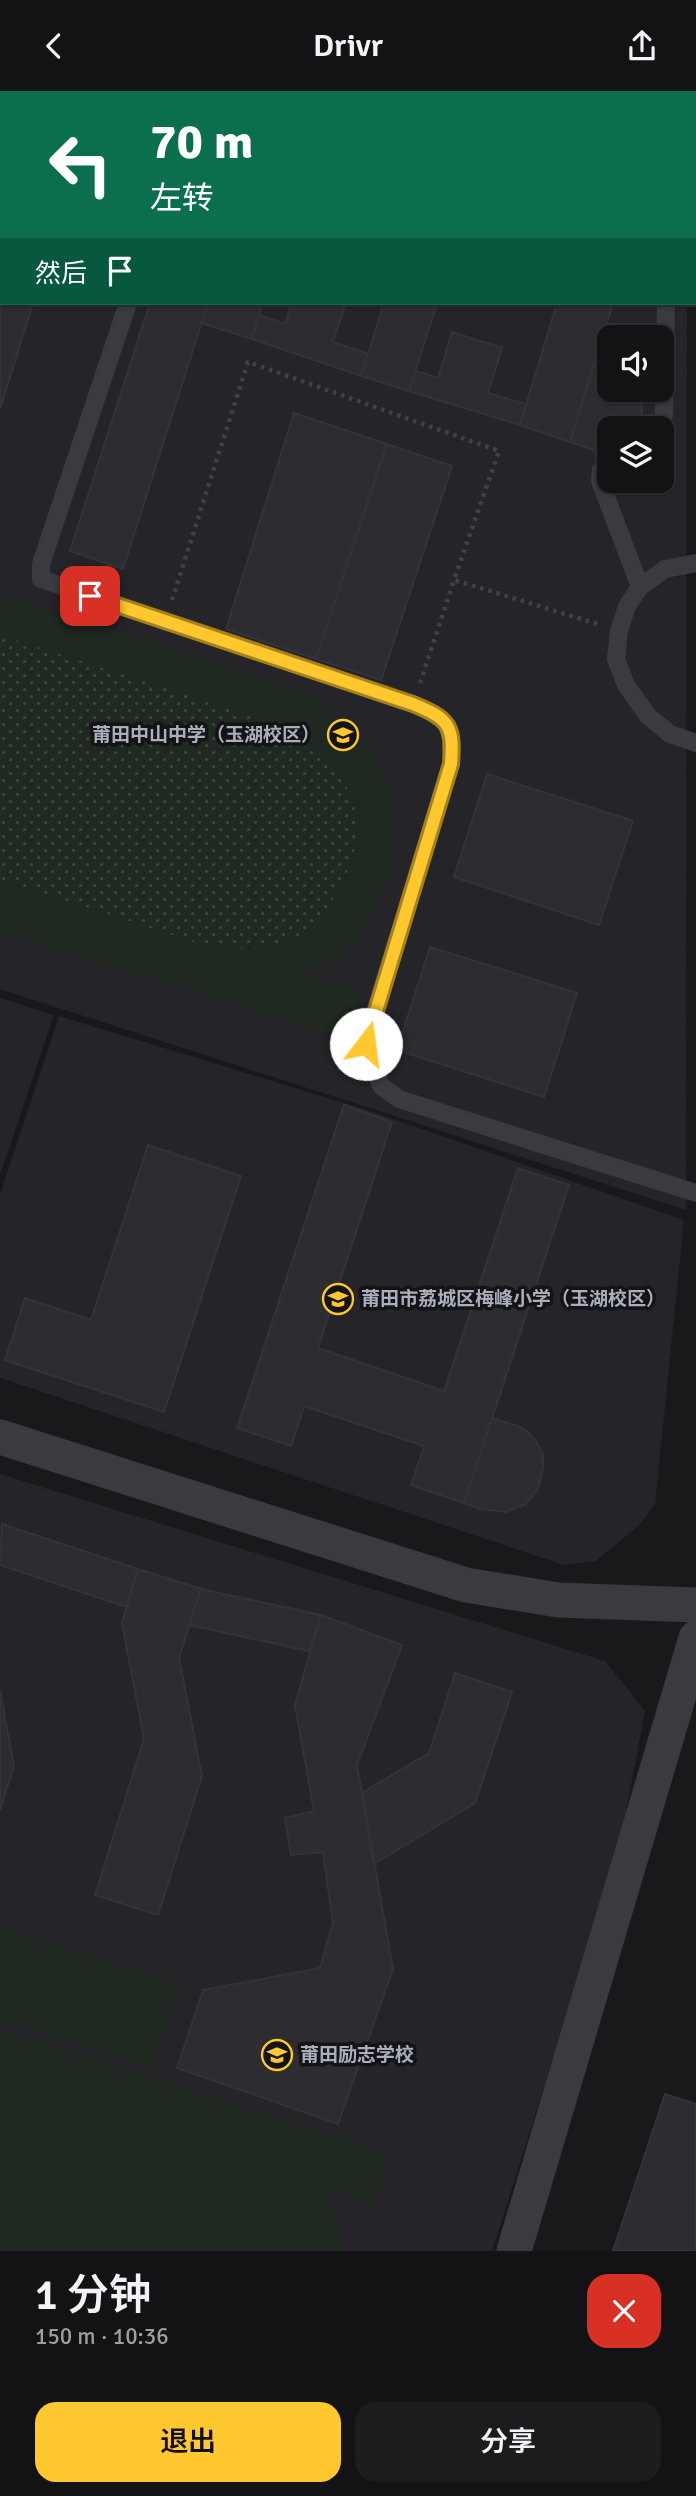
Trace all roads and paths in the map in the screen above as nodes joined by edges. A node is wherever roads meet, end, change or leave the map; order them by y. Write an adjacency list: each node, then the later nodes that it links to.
1 (127, 305): 8 (lane)
2 (666, 305): 3 (lane)
3 (663, 416)
4 (605, 493): 7 (lane)
5 (696, 563): 7 (lane)
6 (454, 580): 8 (path); 9 (path); 10 (path)
7 (640, 587): 9 (lane)
8 (165, 621): 10 (lane)
9 (619, 631): 11 (lane)
10 (413, 704): 12 (lane)
11 (696, 743)
12 (696, 1193)
13 (0, 1437): 14 (street)
14 (696, 1605)
15 (696, 1638): 16 (street)
16 (514, 2251)

